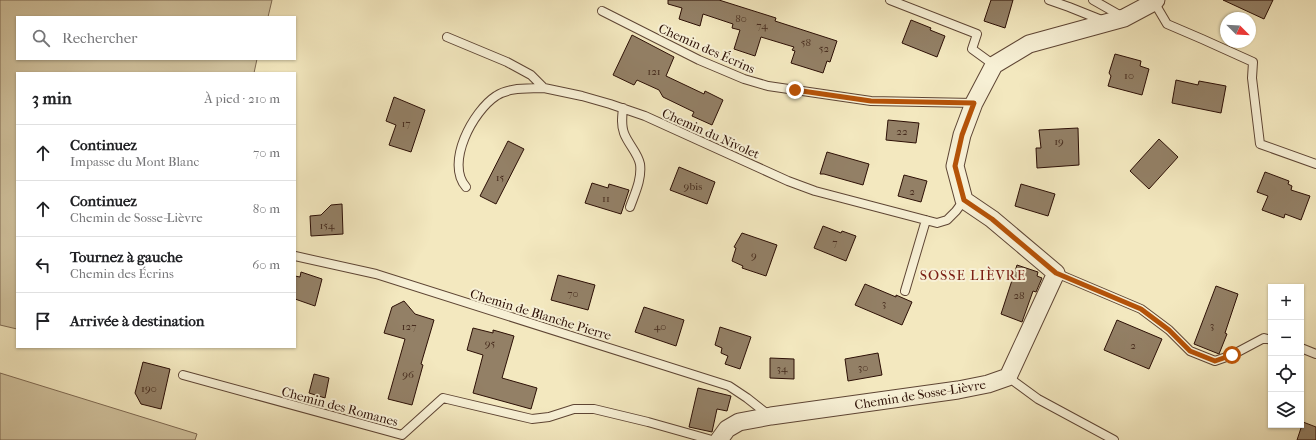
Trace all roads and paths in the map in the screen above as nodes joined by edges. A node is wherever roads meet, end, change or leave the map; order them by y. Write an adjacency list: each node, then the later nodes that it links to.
1 (890, 0): 9 (lane)
2 (1049, 0): 7 (lane)
3 (1093, 0): 6 (lane)
4 (1155, 1): 6 (street); 13 (lane)
5 (602, 11): 11 (lane, Chemin des Écrins)
6 (1124, 18): 7 (street)
7 (1106, 22): 9 (street)
8 (447, 37): 10 (lane)
9 (994, 66): 11 (street)
10 (544, 88): 12 (lane, Chemin du Nivolet); 14 (lane, Chemin du Nivolet)
11 (974, 103): 15 (street)
12 (623, 108): 16 (lane); 17 (lane, Chemin du Nivolet)
13 (1316, 164)
14 (466, 187)
15 (964, 200): 17 (lane, Chemin du Nivolet); 19 (street)
16 (630, 207)
17 (926, 220): 20 (lane)
18 (296, 256): 26 (lane, Chemin de Blanche Pierre)
19 (1056, 273): 21 (lane); 25 (street)
20 (905, 291)
21 (1268, 339)
22 (1304, 349): 23 (lane)
23 (1316, 354)
24 (183, 375): 27 (lane, Chemin des Romanes)
25 (1008, 377): 26 (street, Chemin de Sosse-Lièvre); 29 (lane)
26 (771, 416): 28 (street, Chemin de Sosse-Lièvre)
27 (712, 440)
28 (719, 440)
29 (1114, 440)

